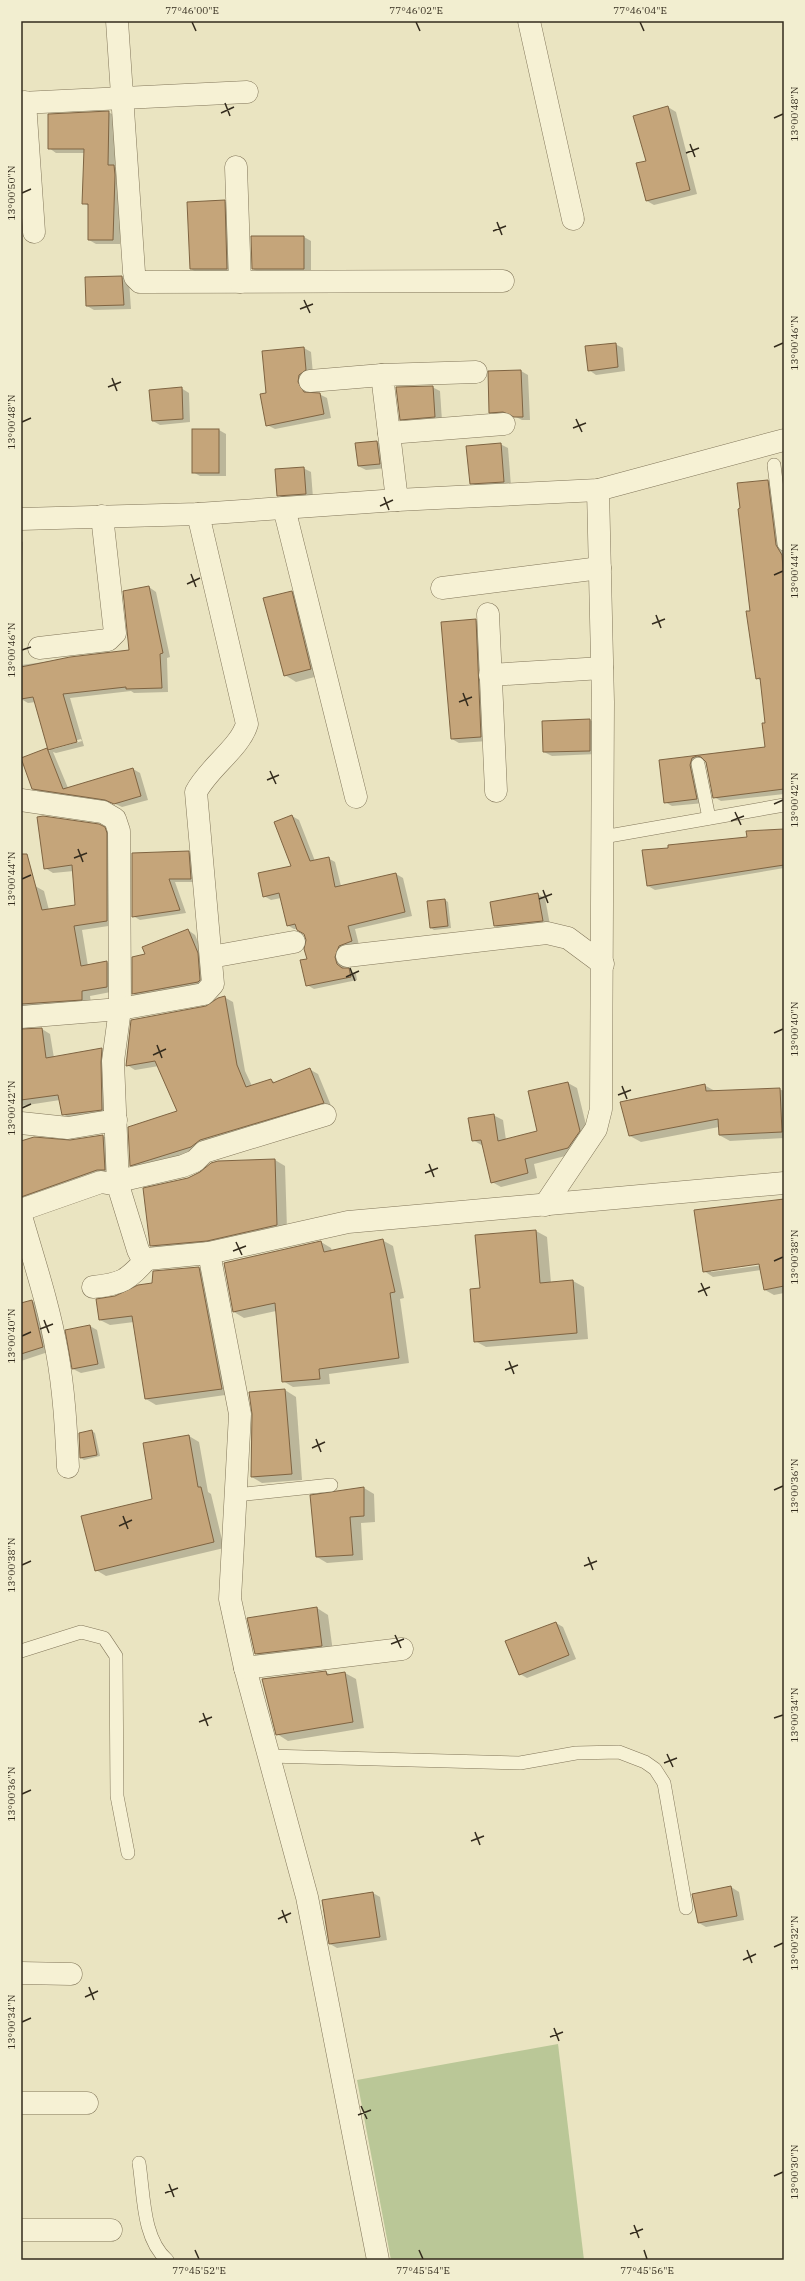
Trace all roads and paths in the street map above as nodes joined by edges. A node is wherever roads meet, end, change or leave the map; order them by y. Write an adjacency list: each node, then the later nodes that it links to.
1 (117, 21): 4 (street)
2 (529, 21): 7 (street)
3 (247, 92): 4 (street)
4 (121, 98): 5 (street); 10 (street)
5 (23, 103): 8 (street)
6 (236, 167): 10 (street)
7 (573, 219)
8 (34, 232)
9 (503, 281): 10 (street)
10 (240, 282)
11 (476, 372): 12 (street)
12 (382, 375): 13 (street); 15 (street)
13 (310, 381)
14 (504, 424): 15 (street)
15 (389, 433): 19 (street)
16 (784, 440): 18 (street)
17 (774, 466): 24 (lane)
18 (598, 490): 19 (street); 25 (street)
19 (397, 500): 20 (street)
20 (284, 508): 21 (street); 33 (street)
21 (198, 514): 22 (street); 40 (street)
22 (102, 516): 23 (street); 28 (street)
23 (21, 519)
24 (784, 544)
25 (600, 568): 26 (street); 29 (street)
26 (442, 588)
27 (488, 614): 30 (street)
28 (40, 648)
29 (602, 668): 30 (street); 37 (street)
30 (490, 674): 32 (street)
31 (698, 764): 36 (lane)
32 (496, 791)
33 (356, 797)
34 (21, 800): 42 (street)
35 (784, 805): 36 (lane)
36 (709, 818): 37 (lane)
37 (603, 837): 41 (street)
38 (294, 942): 40 (street)
39 (347, 956): 41 (street)
40 (211, 957): 42 (street)
41 (603, 964): 49 (street)
42 (120, 1009): 43 (street); 45 (street)
43 (21, 1017)
44 (325, 1115): 47 (street)
45 (116, 1120): 46 (street); 47 (street)
46 (21, 1123)
47 (119, 1183): 50 (street); 53 (street)
48 (784, 1183): 49 (street)
49 (545, 1204): 52 (street)
50 (21, 1210)
51 (21, 1216): 55 (street)
52 (209, 1253): 53 (street); 57 (street)
53 (147, 1259): 54 (street)
54 (93, 1287)
55 (68, 1467)
56 (331, 1485): 57 (lane)
57 (236, 1495): 60 (street)
58 (402, 1649): 60 (street)
59 (21, 1651): 62 (lane)
60 (245, 1668): 61 (street)
61 (269, 1756): 63 (lane); 72 (street)
62 (128, 1853)
63 (686, 1908)
64 (21, 1973): 65 (street)
65 (71, 1974)
66 (21, 2103): 67 (street)
67 (87, 2103)
68 (139, 2163): 71 (lane)
69 (21, 2230): 70 (street)
70 (111, 2230)
71 (167, 2260)
72 (378, 2260)

